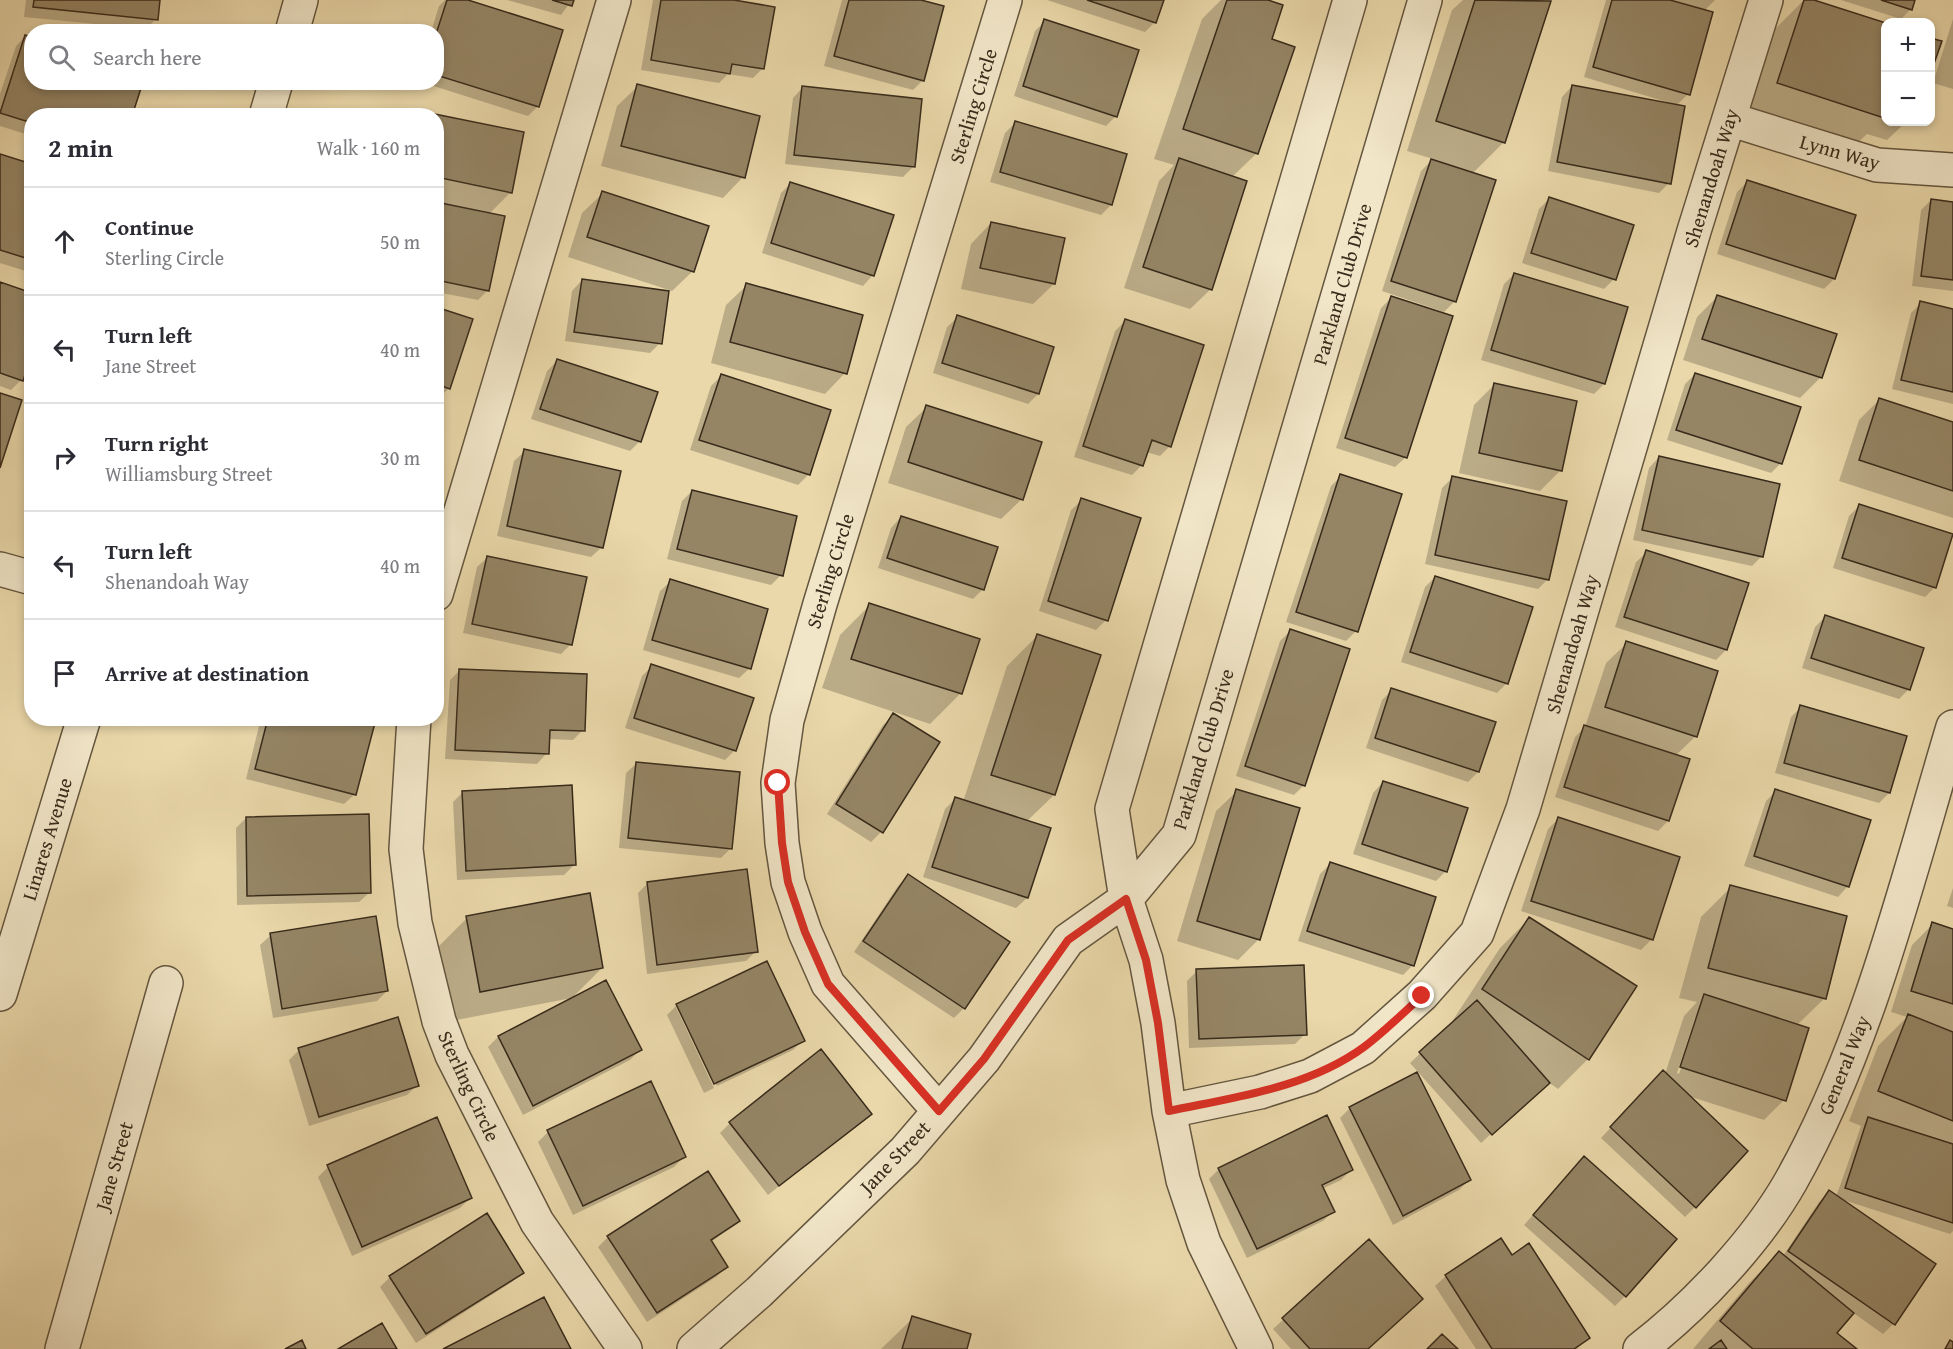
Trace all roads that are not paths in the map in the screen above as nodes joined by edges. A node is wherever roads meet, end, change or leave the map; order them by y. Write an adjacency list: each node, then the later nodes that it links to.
1 (301, 0): 7 (street)
2 (614, 0): 12 (street)
3 (1005, 0): 21 (street, Sterling Circle)
4 (1350, 0): 18 (street)
5 (1425, 0): 18 (street, Parkland Club Drive)
6 (1766, 0): 10 (street, Shenandoah Way)
7 (294, 24)
8 (274, 90): 9 (street)
9 (268, 108)
10 (1729, 119): 11 (street, Lynn Way); 22 (street, Shenandoah Way)
11 (1953, 170)
12 (444, 567)
13 (0, 569): 14 (street)
14 (24, 576)
15 (82, 726): 20 (street, Linares Avenue)
16 (414, 726): 24 (street, Sterling Circle)
17 (1953, 727): 27 (street, General Way)
18 (1126, 899): 21 (street, Jane Street); 22 (street)
19 (166, 983): 23 (street, Jane Street)
20 (0, 994)
21 (939, 1111): 25 (street, Jane Street)
22 (1169, 1111): 26 (street)
23 (62, 1349)
24 (625, 1349)
25 (694, 1349)
26 (1256, 1349)
27 (1640, 1349)

